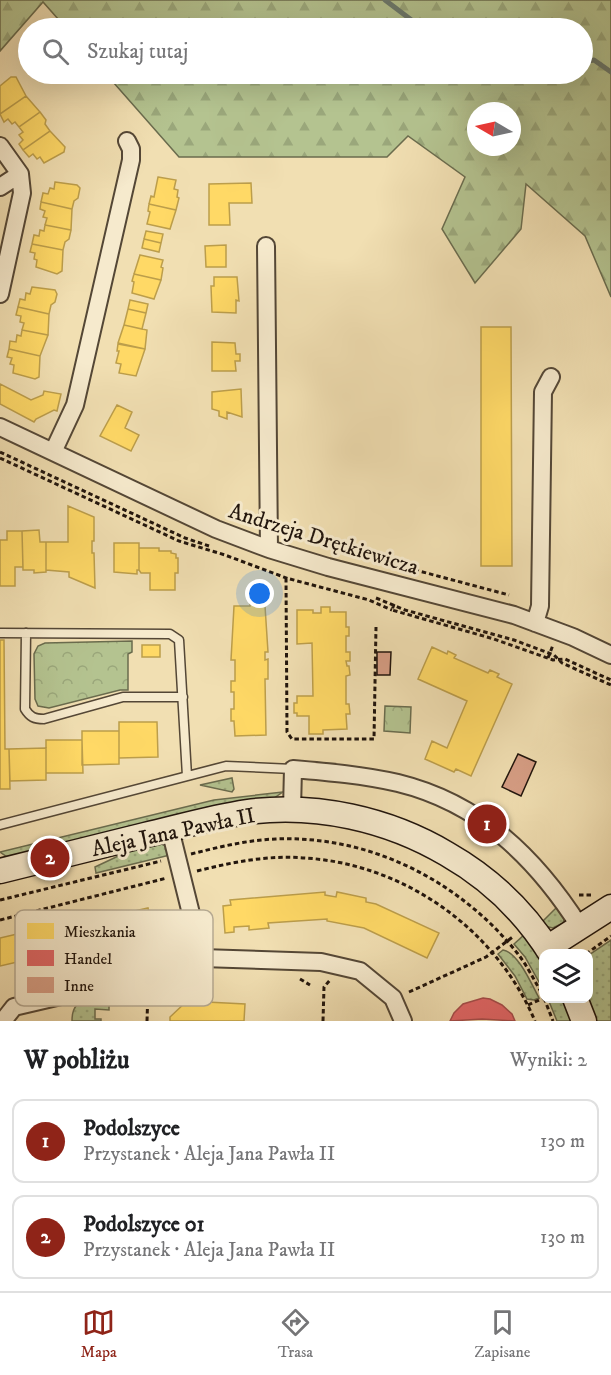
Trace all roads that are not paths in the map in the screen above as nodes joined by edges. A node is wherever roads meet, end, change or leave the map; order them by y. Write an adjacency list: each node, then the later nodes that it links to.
1 (127, 141): 9 (street)
2 (0, 146): 3 (street)
3 (20, 174): 4 (street); 6 (street)
4 (0, 187)
5 (266, 246): 10 (street)
6 (0, 294)
7 (551, 377): 11 (street)
8 (0, 427): 9 (street, Andrzeja Drętkiewicza)
9 (53, 452): 10 (street, Andrzeja Drętkiewicza)
10 (269, 549): 11 (street, Andrzeja Drętkiewicza)
11 (535, 623): 14 (street, Andrzeja Drętkiewicza)
12 (0, 633): 13 (lane)
13 (26, 633): 15 (lane); 15 (lane)
14 (611, 655)
15 (183, 697): 17 (lane)
16 (293, 769): 17 (lane); 18 (street); 24 (street)
17 (188, 776): 19 (lane)
18 (292, 809): 20 (street, Aleja Jana Pawła II); 25 (street, Aleja Jana Pawła II)
19 (0, 825)
20 (170, 829): 21 (street, Aleja Jana Pawła II); 23 (street)
21 (0, 871)
22 (604, 901): 24 (street)
23 (190, 910)
24 (580, 927): 26 (street)
25 (548, 949)
26 (552, 949)
27 (213, 958): 31 (street)
28 (577, 1003): 32 (street)
29 (18, 1006): 30 (street)
30 (3, 1021)
31 (403, 1021)
32 (584, 1021)

